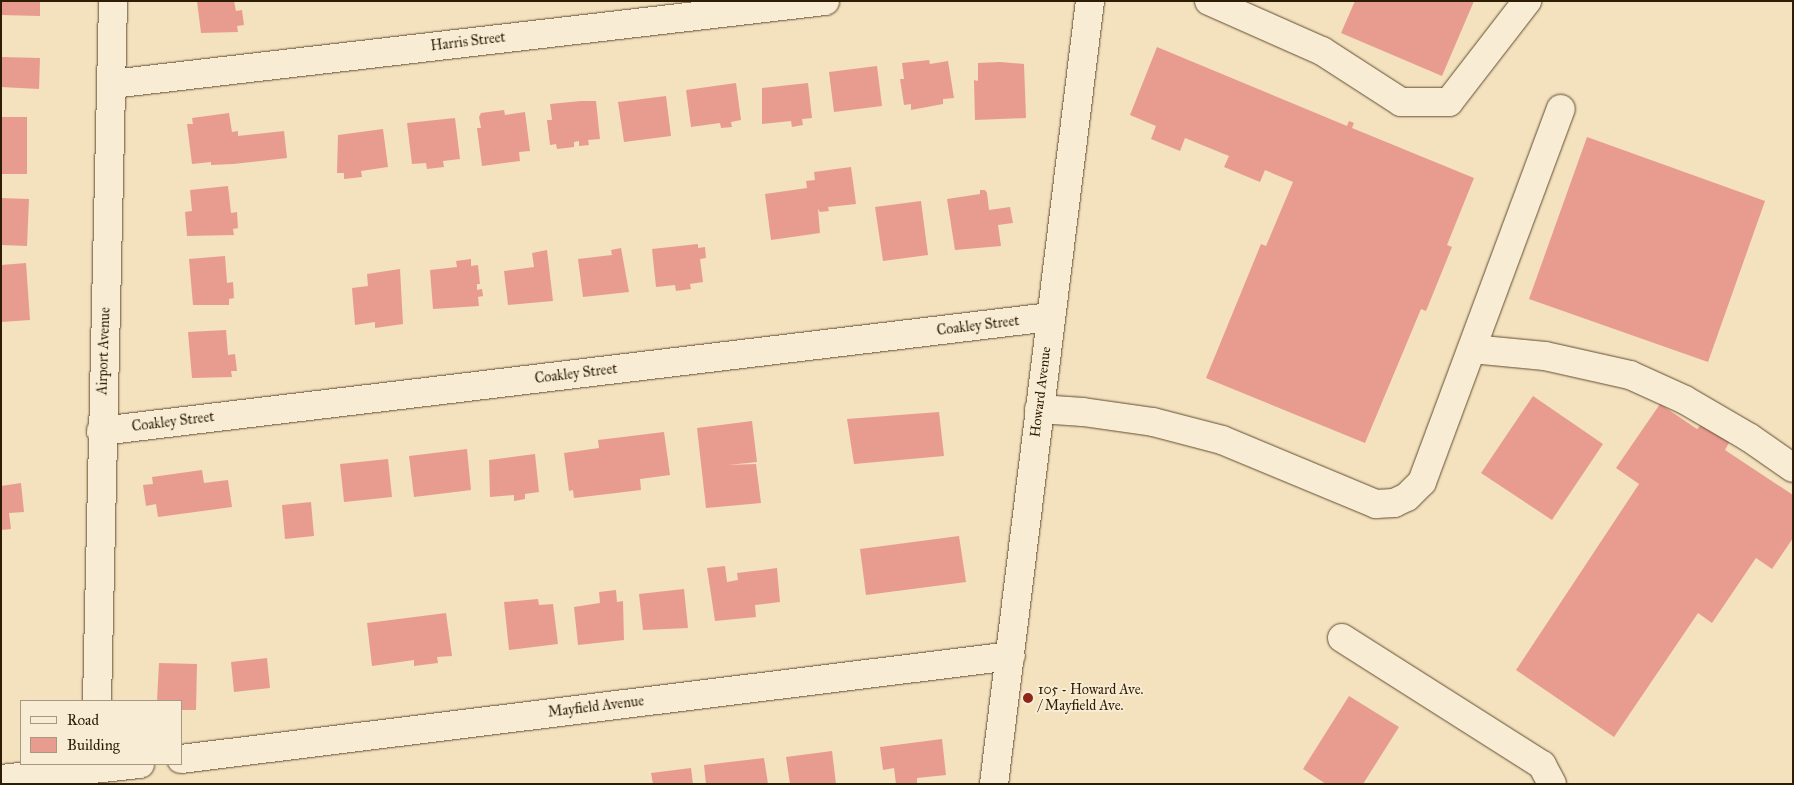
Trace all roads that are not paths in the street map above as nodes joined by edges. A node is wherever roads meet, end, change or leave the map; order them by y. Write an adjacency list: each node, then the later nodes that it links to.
1 (113, 1): 6 (street, Airport Avenue)
2 (825, 1): 6 (street, Harris Street)
3 (1090, 1): 8 (street, Howard Avenue)
4 (1209, 1): 5 (street)
5 (1527, 1)
6 (112, 84): 11 (street, Airport Avenue)
7 (1561, 109): 9 (street)
8 (1050, 317): 10 (street, Howard Avenue); 11 (street, Coakley Street)
9 (1472, 349): 10 (street); 12 (street)
10 (1039, 409): 14 (street, Howard Avenue)
11 (101, 431): 15 (street, Airport Avenue)
12 (1793, 468)
13 (1342, 638): 21 (street)
14 (1011, 656): 16 (street, Mayfield Avenue); 20 (street, Howard Avenue)
15 (97, 700)
16 (182, 759)
17 (134, 765): 18 (street)
18 (96, 772): 19 (street)
19 (1, 779)
20 (994, 784)
21 (1552, 784)

